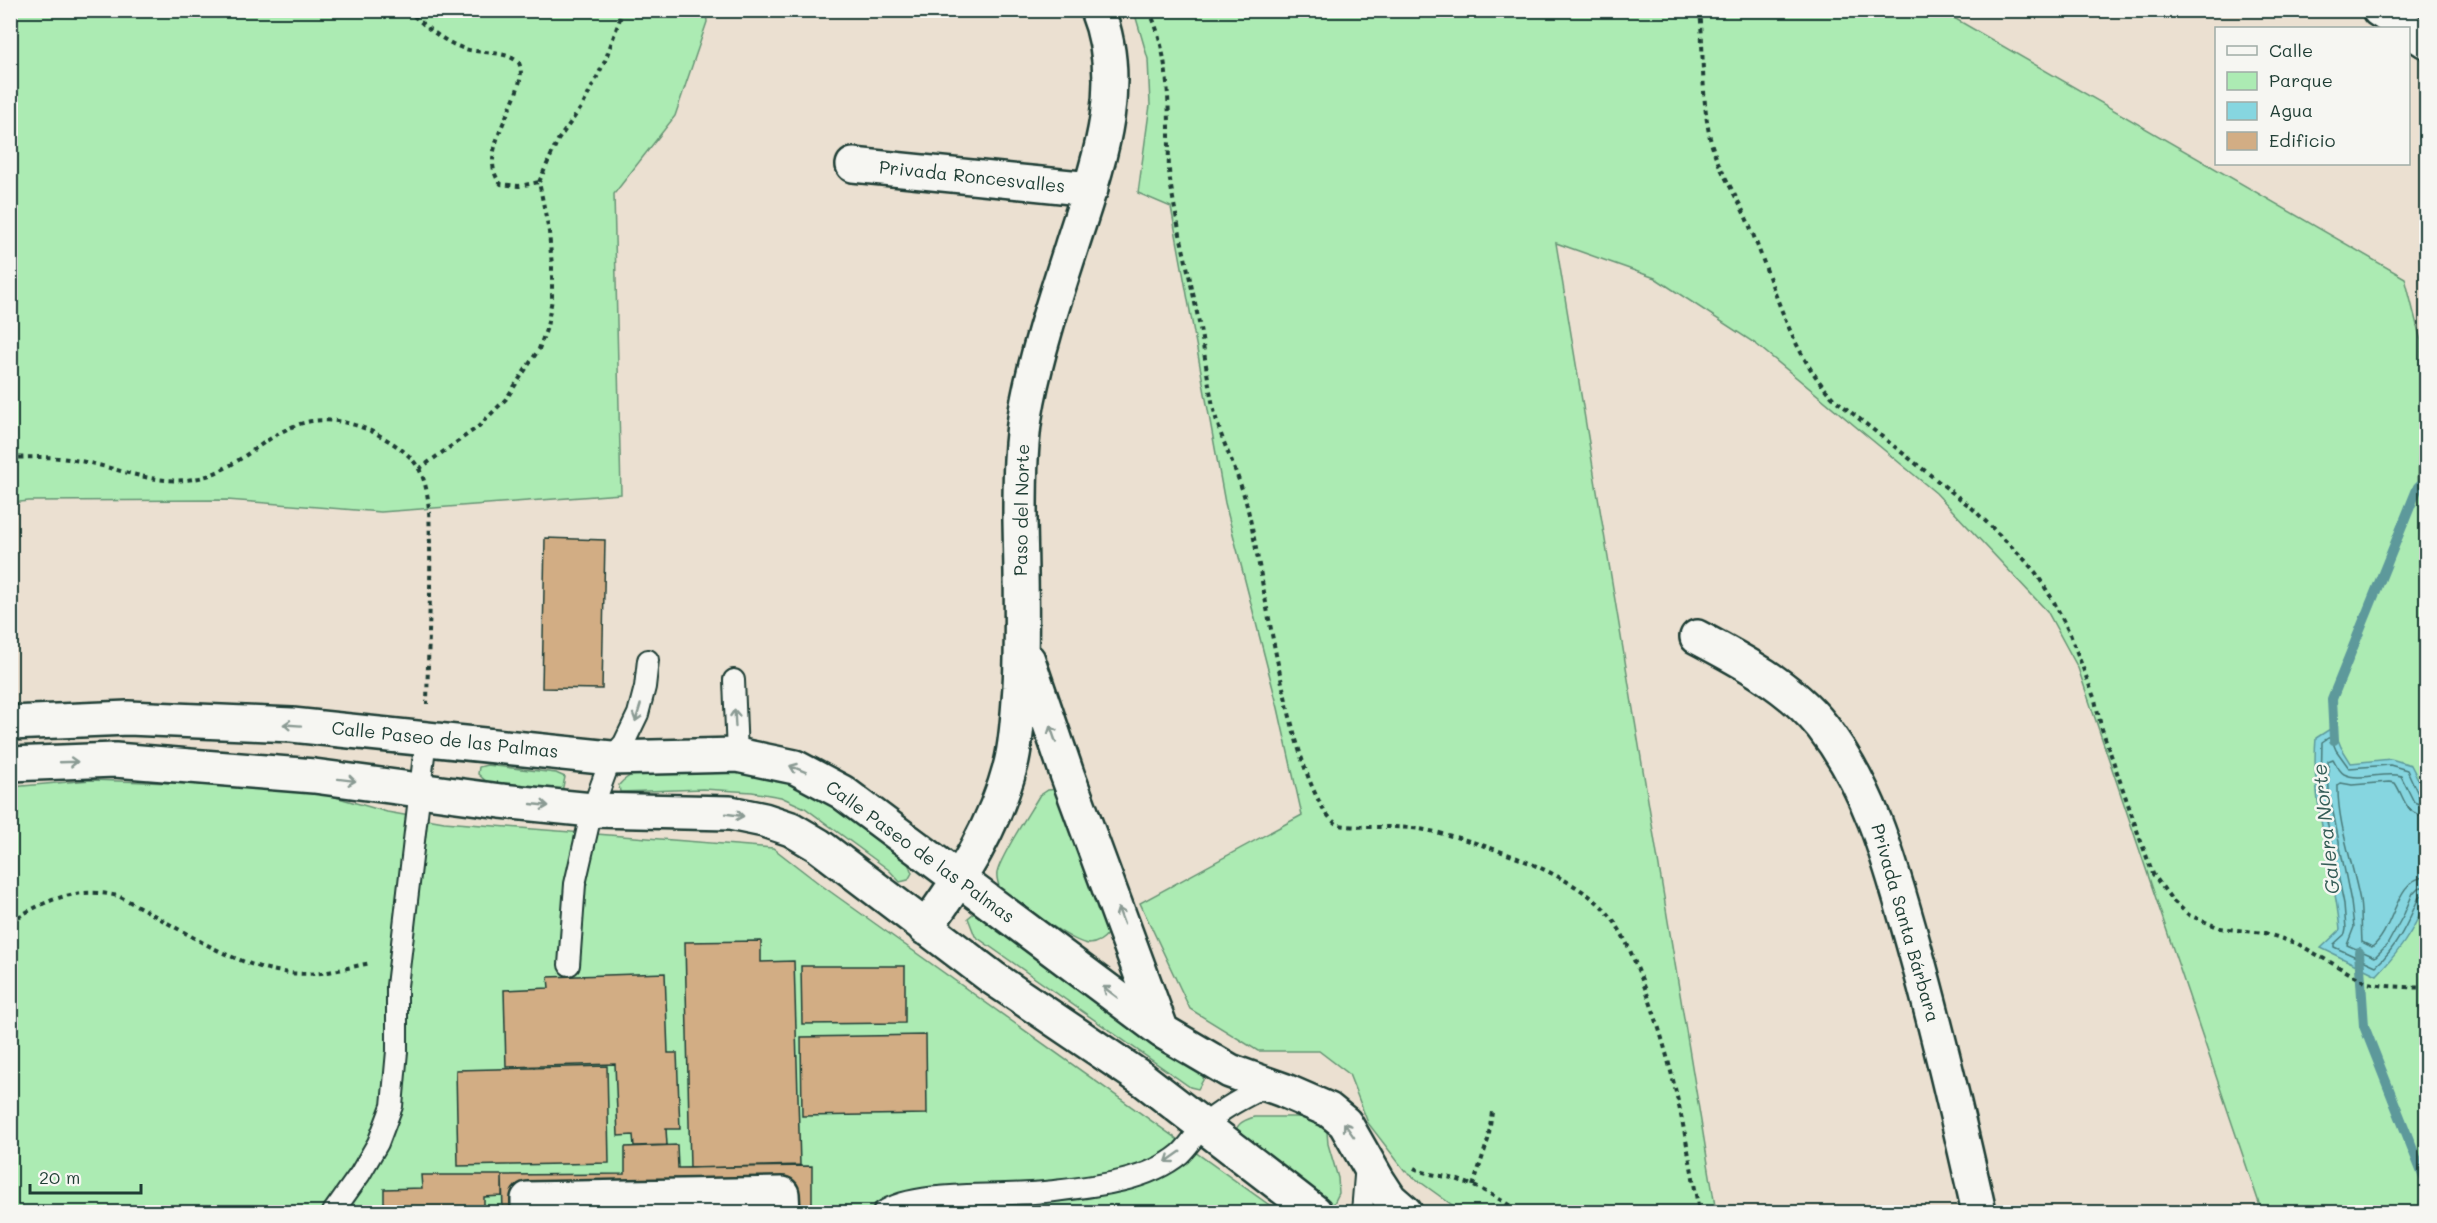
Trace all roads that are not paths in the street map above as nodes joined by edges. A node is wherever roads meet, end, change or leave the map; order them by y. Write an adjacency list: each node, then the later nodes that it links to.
1 (1097, 10): 7 (street, Paso del Norte)
2 (2379, 10): 3 (street)
3 (2406, 27)
4 (2410, 29): 5 (street)
5 (2427, 40)
6 (852, 165): 7 (street, Privada Roncesvalles)
7 (1091, 189): 9 (street, Paso del Norte)
8 (1696, 637): 33 (street, Privada Santa Bárbara)
9 (1022, 645): 19 (street, Paso del Norte); 22 (street, one-way to 9)
10 (648, 660): 15 (lane, one-way to 15)
11 (734, 681): 14 (lane, one-way to 11)
12 (10, 723): 13 (street, Calle Paseo de las Palmas, one-way to 12)
13 (426, 738): 15 (street, Calle Paseo de las Palmas); 17 (lane)
14 (737, 756): 15 (street, Calle Paseo de las Palmas); 19 (street, Calle Paseo de las Palmas, one-way to 14)
15 (611, 758): 18 (lane)
16 (10, 764): 17 (street, one-way to 17)
17 (421, 789): 18 (street, one-way to 18); 26 (lane)
18 (592, 810): 20 (street, one-way to 20); 21 (lane)
19 (960, 880): 20 (street, Paso del Norte); 22 (street, Calle Paseo de las Palmas, one-way to 19)
20 (925, 928): 24 (street)
21 (569, 965)
22 (1162, 1031): 23 (street, Calle Paseo de las Palmas)
23 (1269, 1085): 24 (lane); 25 (street, Calle Paseo de las Palmas, one-way to 23)
24 (1203, 1126): 29 (lane, one-way to 29); 30 (street)
25 (1367, 1160): 31 (lane); 32 (street, Calle Paseo de las Palmas)
26 (333, 1212)
27 (528, 1212): 28 (street)
28 (783, 1212)
29 (883, 1212)
30 (1315, 1212)
31 (1362, 1212)
32 (1406, 1212)
33 (1979, 1212)

